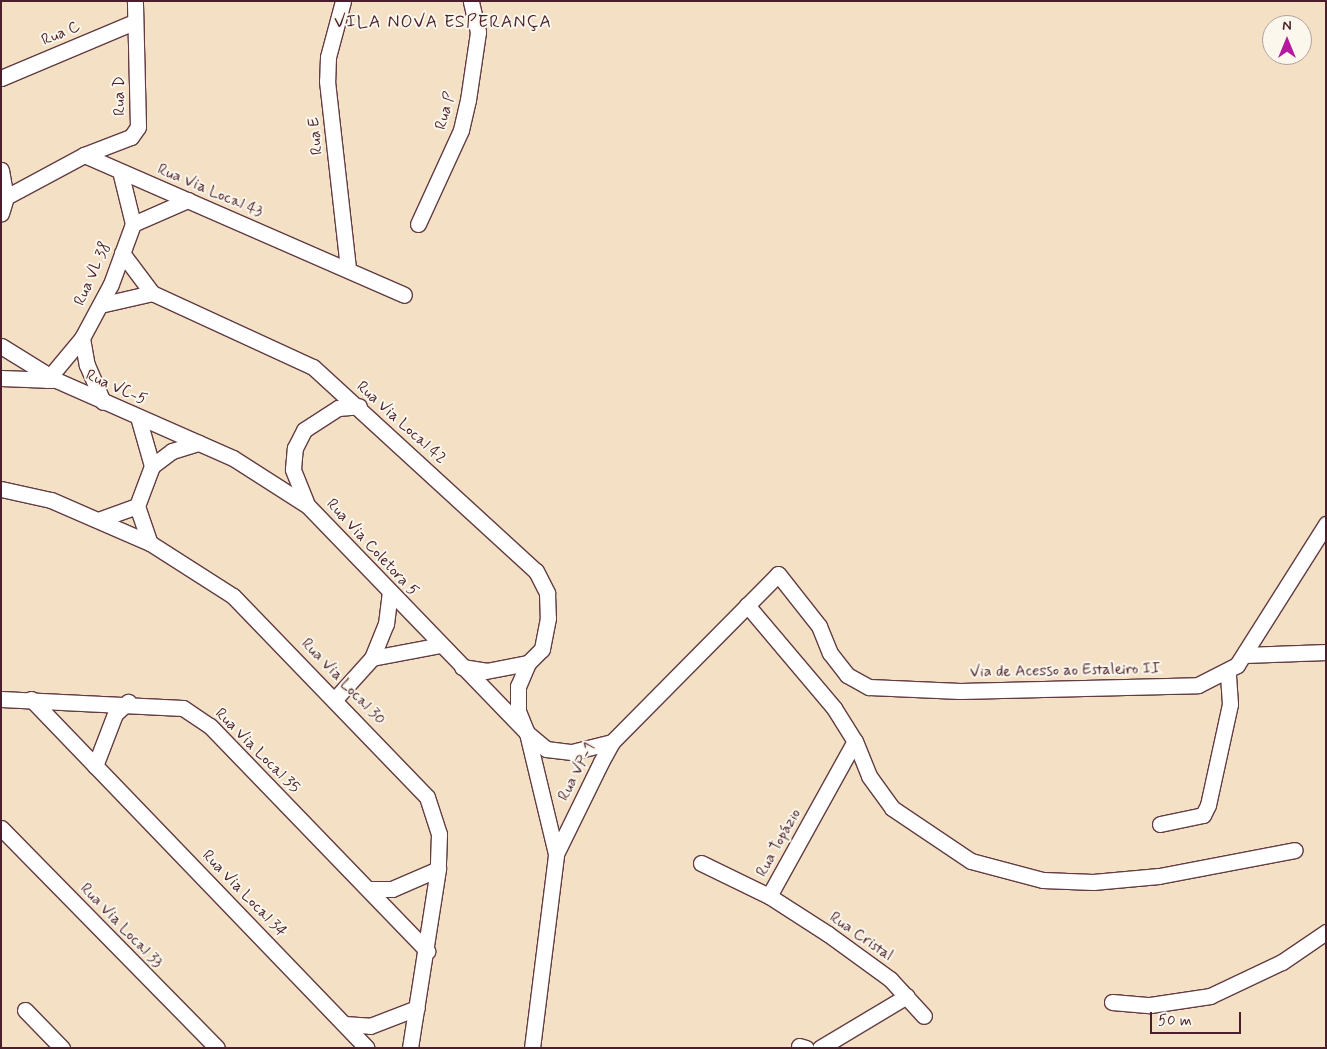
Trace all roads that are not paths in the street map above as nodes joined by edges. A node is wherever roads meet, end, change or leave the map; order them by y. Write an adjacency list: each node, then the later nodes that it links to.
1 (135, 1): 4 (street, Rua D)
2 (343, 1): 15 (street, Rua E)
3 (471, 1): 13 (street, Rua P)
4 (134, 22): 5 (street, Rua C); 6 (street, Rua D)
5 (1, 78)
6 (84, 155): 8 (street, Rua Via Local 43); 9 (street)
7 (2, 174): 9 (street)
8 (121, 175): 10 (street, Rua Via Local 43); 12 (street)
9 (6, 197): 11 (street)
10 (188, 200): 12 (street); 15 (street, Rua Via Local 43)
11 (1, 213)
12 (133, 224): 14 (street, Rua VL 38)
13 (418, 224)
14 (122, 253): 16 (street, Rua Via Local 42); 18 (street, Rua VL 38)
15 (348, 268): 17 (street, Rua Via Local 43)
16 (152, 293): 18 (street); 24 (street, Rua Via Local 42)
17 (404, 295)
18 (100, 305): 19 (street, Rua VL 38)
19 (82, 338): 22 (street, Rua VL 38); 23 (street)
20 (5, 350): 21 (street); 22 (street, Rua VC-5)
21 (2, 378): 22 (street, Rua VC-5)
22 (51, 379): 23 (street, Rua VC-5)
23 (103, 402): 25 (street, Rua VC-5)
24 (358, 406): 31 (street); 42 (street, Rua Via Local 42)
25 (138, 417): 26 (street, Rua VC-5); 28 (street)
26 (162, 427): 27 (street, Rua Via Coletora 5)
27 (199, 443): 28 (street); 31 (street, Rua Via Coletora 5)
28 (152, 466): 30 (street)
29 (1, 489): 32 (street, Rua Via Local 30)
30 (137, 506): 32 (street); 34 (street)
31 (308, 506): 36 (street, Rua Via Coletora 5)
32 (98, 520): 34 (street, Rua Via Local 30)
33 (1326, 524): 40 (street, Via de Acesso ao Estaleiro II)
34 (150, 543): 45 (street, Rua Via Local 30)
35 (778, 574): 37 (street, Rua VP-1); 44 (street, Via de Acesso ao Estaleiro II)
36 (390, 592): 38 (street, Rua Via Coletora 5); 41 (street)
37 (747, 604): 50 (street); 51 (street, Rua VP-1)
38 (442, 645): 41 (street); 43 (street, Rua Via Coletora 5)
39 (1326, 652): 40 (street)
40 (1245, 655): 44 (street, Via de Acesso ao Estaleiro II)
41 (372, 658): 45 (street)
42 (528, 663): 43 (street); 49 (street)
43 (462, 667): 49 (street, Rua Via Coletora 5)
44 (1228, 672): 53 (street)
45 (336, 698): 58 (street, Rua Via Local 30)
46 (1, 699): 47 (street, Rua Via Local 35)
47 (31, 699): 48 (street, Rua Via Local 35); 52 (street, Rua Via Local 34)
48 (128, 702): 52 (street); 59 (street, Rua Via Local 35)
49 (527, 733): 51 (street, Rua Via Coletora 5); 56 (street)
50 (856, 741): 55 (street); 60 (street, Rua Topázio)
51 (612, 742): 56 (street, Rua VP-1)
52 (95, 766): 68 (street, Rua Via Local 34)
53 (1160, 824)
54 (1, 828): 70 (street, Rua Via Local 33)
55 (1295, 850)
56 (556, 854): 73 (street, Rua VP-1)
57 (702, 863): 60 (street, Rua Topázio)
58 (438, 869): 59 (street); 62 (street, Rua Via Local 30)
59 (369, 889): 62 (street, Rua Via Local 35)
60 (769, 896): 63 (street, Rua Cristal)
61 (1326, 932): 64 (street)
62 (427, 951): 65 (street, Rua Via Local 30)
63 (907, 996): 67 (street, Rua Cristal); 74 (street)
64 (1112, 1002)
65 (417, 1008): 68 (street); 72 (street, Rua Via Local 30)
66 (25, 1010): 69 (street)
67 (924, 1016)
68 (344, 1024): 71 (street, Rua Via Local 34)
69 (62, 1048)
70 (217, 1048)
71 (367, 1048)
72 (410, 1048)
73 (532, 1048)
74 (820, 1048)

